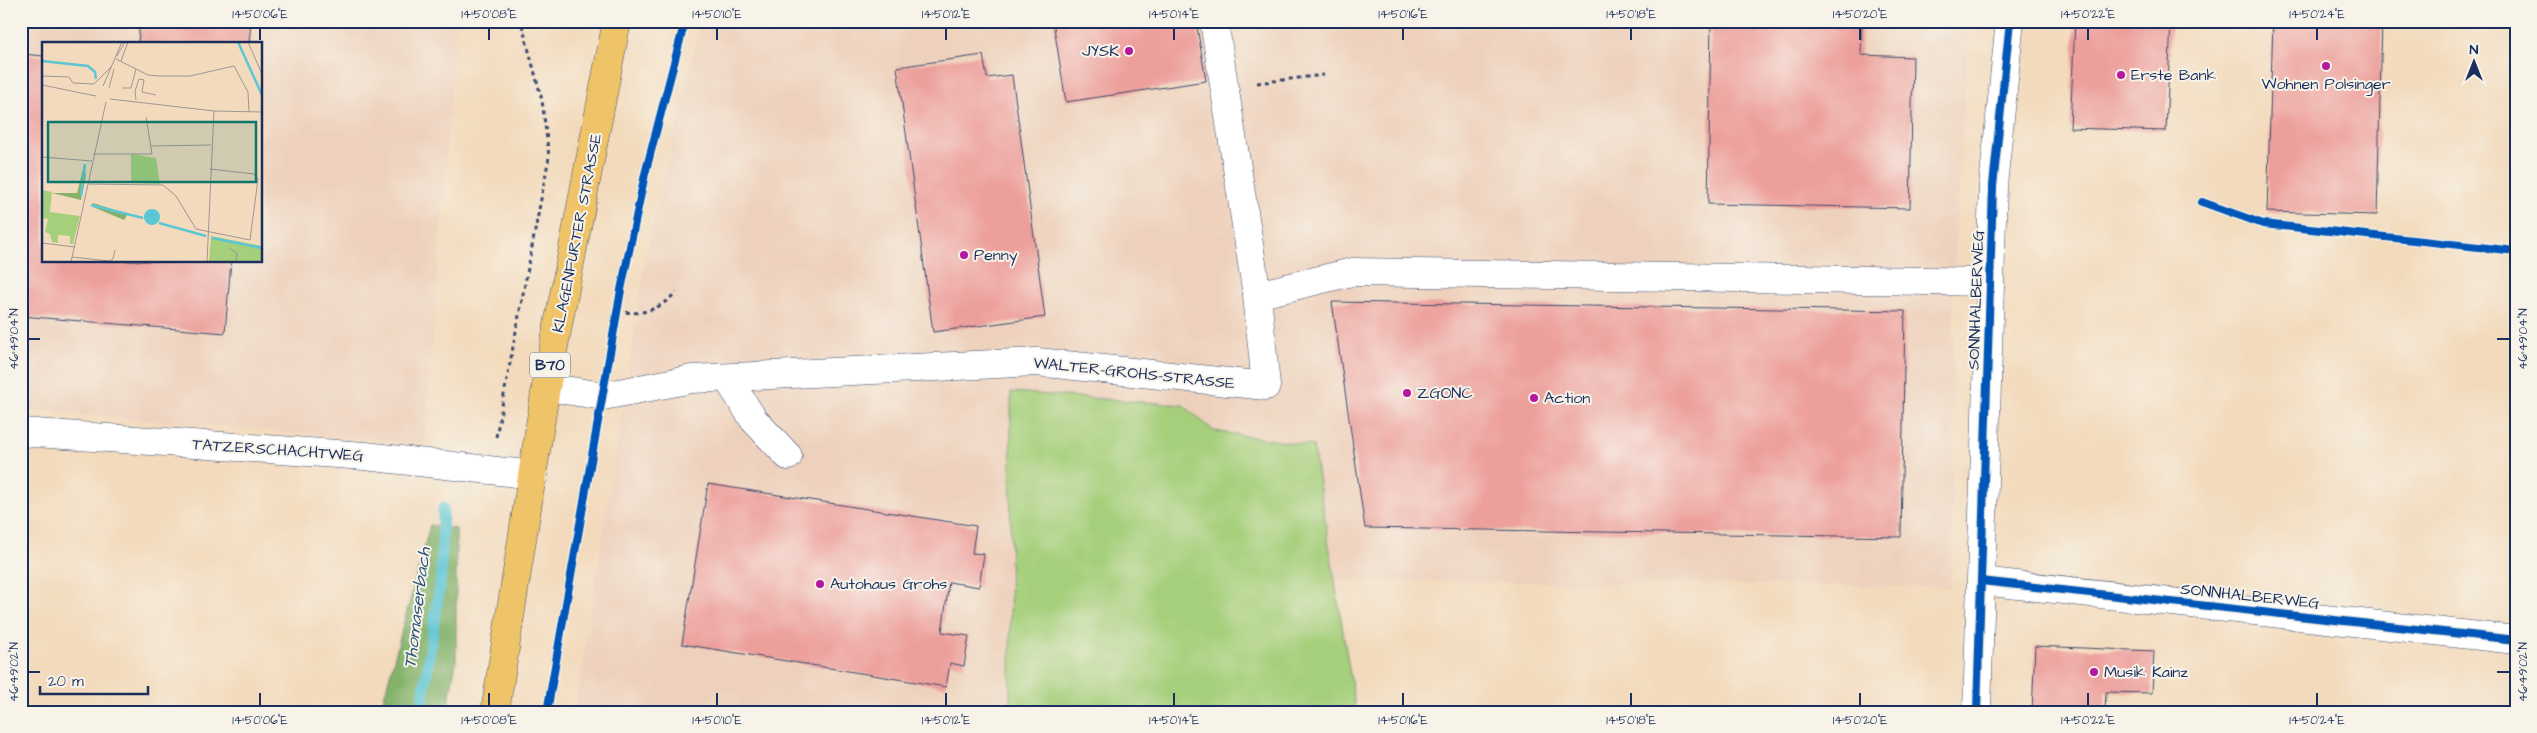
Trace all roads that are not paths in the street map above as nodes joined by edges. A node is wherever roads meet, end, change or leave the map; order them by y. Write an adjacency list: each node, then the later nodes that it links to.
1 (617, 21): 7 (main road, KLAGENFURTER STRASSE / B70)
2 (1214, 21): 5 (street, WALTER-GROHS-STRASSE)
3 (2010, 21): 4 (street, SONNHALBERWEG)
4 (1990, 282): 5 (street); 11 (street, SONNHALBERWEG)
5 (1257, 295): 6 (street, WALTER-GROHS-STRASSE)
6 (727, 378): 7 (street, WALTER-GROHS-STRASSE); 9 (street)
7 (546, 387): 10 (main road, KLAGENFURTER STRASSE / B70)
8 (21, 432): 10 (street, TATZERSCHACHTWEG)
9 (788, 456)
10 (534, 475): 13 (main road, KLAGENFURTER STRASSE / B70)
11 (1981, 581): 12 (street, SONNHALBERWEG); 14 (street, SONNHALBERWEG)
12 (2516, 640)
13 (494, 712)
14 (1977, 712)

